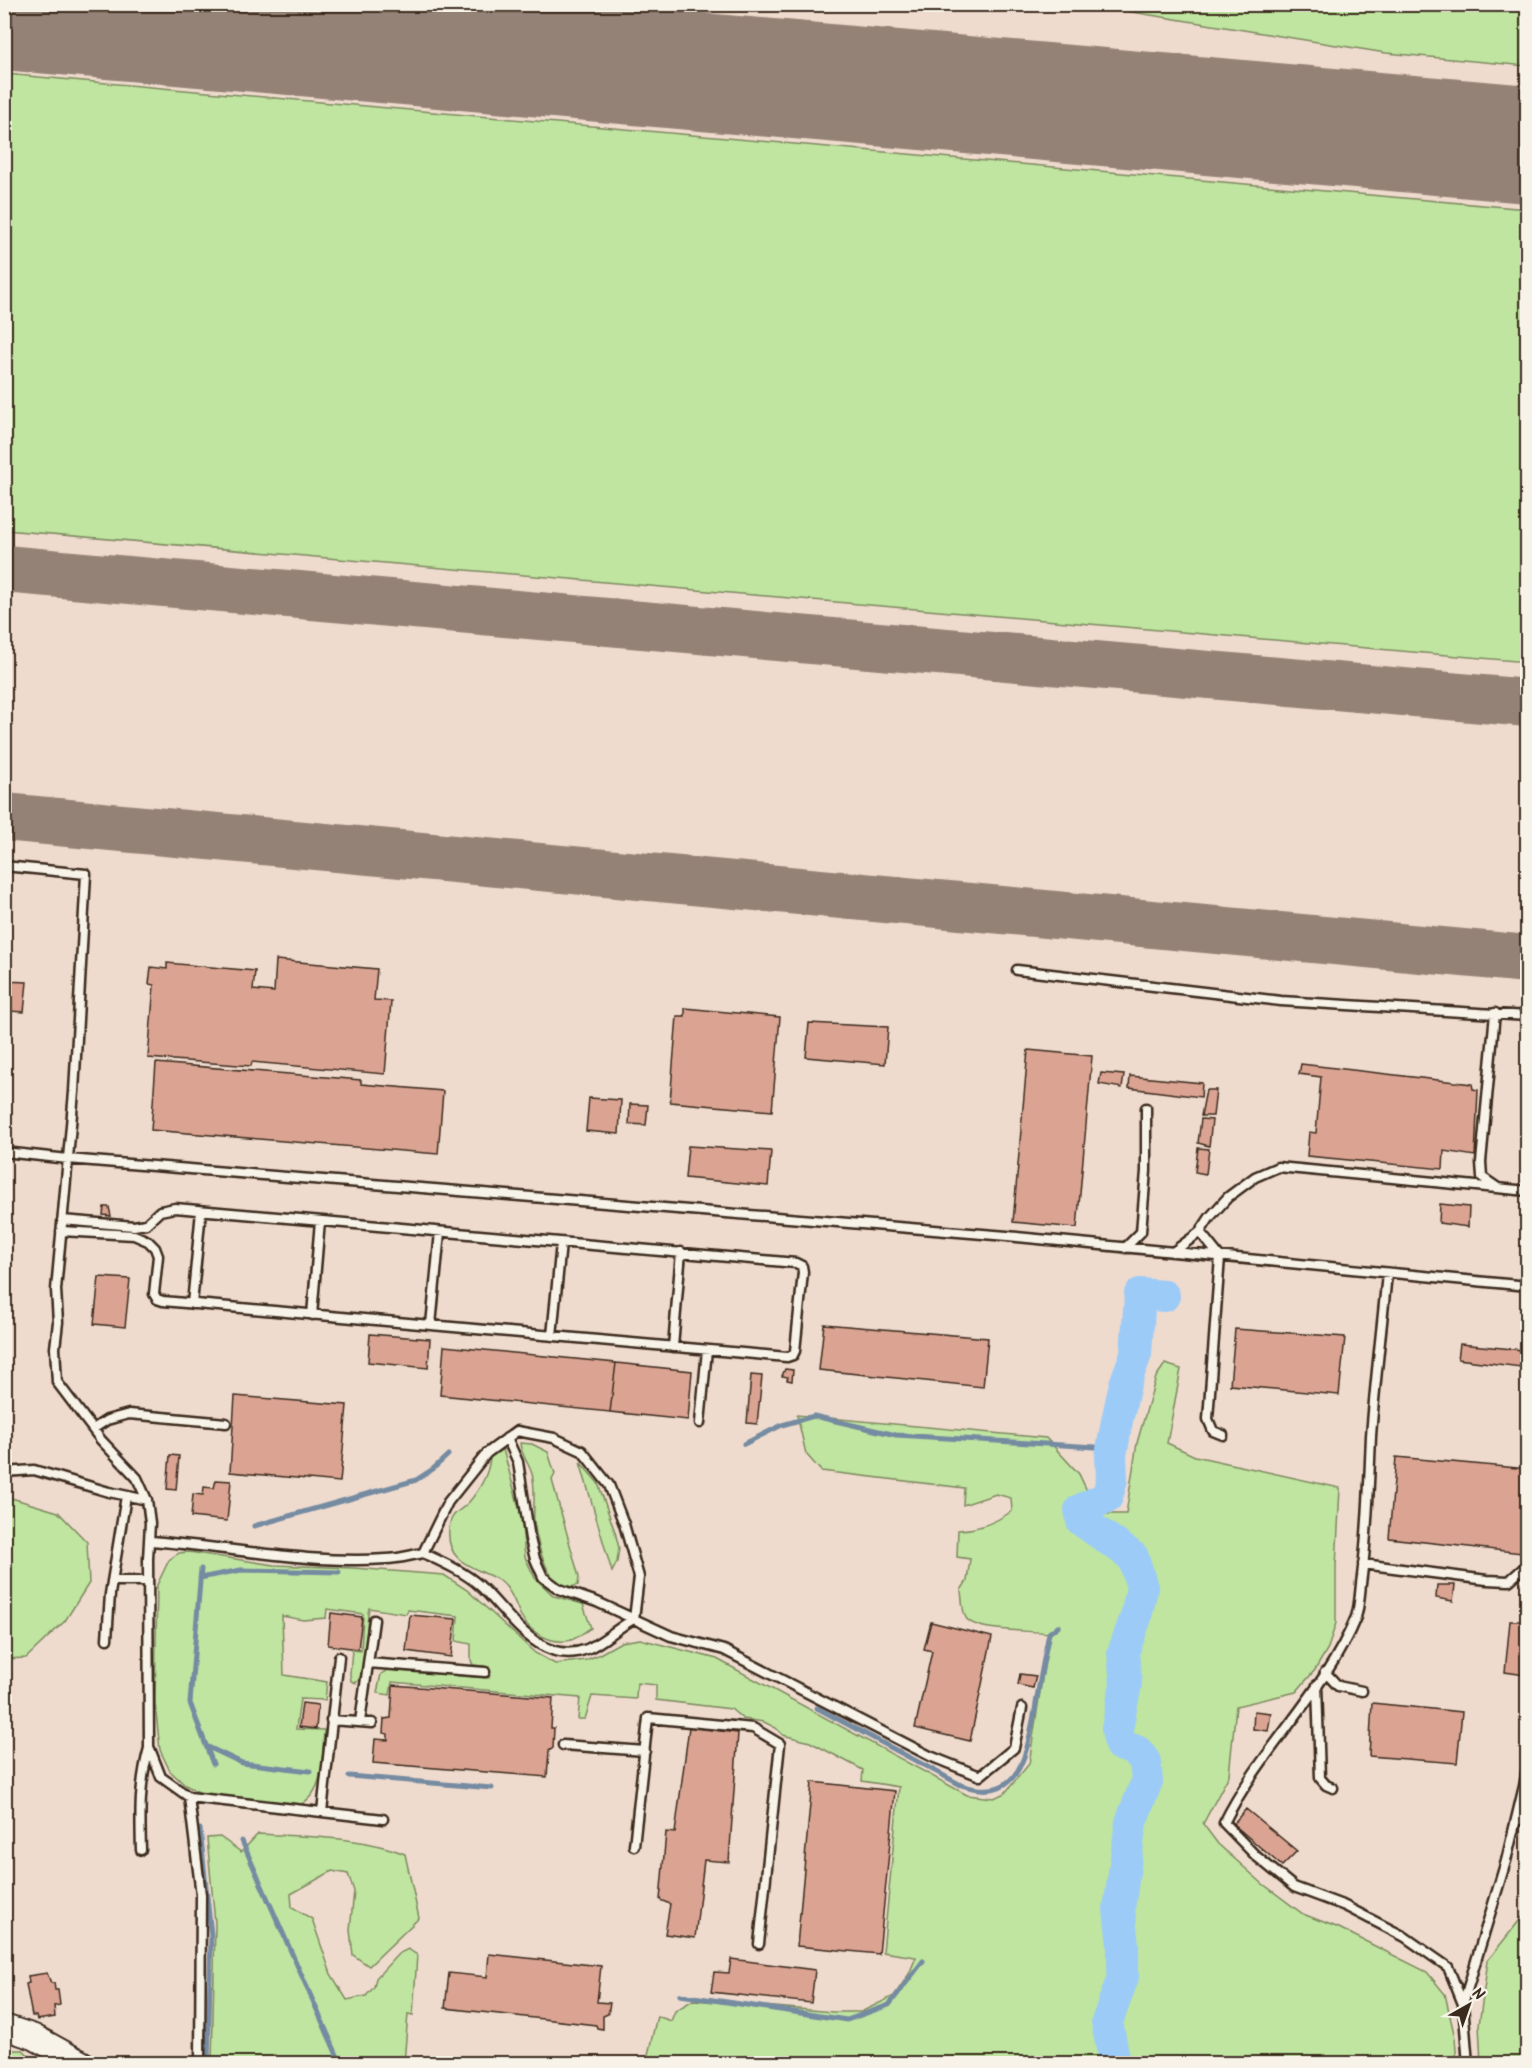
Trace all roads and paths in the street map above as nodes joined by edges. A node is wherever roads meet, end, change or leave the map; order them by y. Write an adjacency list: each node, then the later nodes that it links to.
1 (4, 866): 7 (lane)
2 (1017, 970): 3 (lane)
3 (1495, 1013): 4 (lane); 8 (lane)
4 (1527, 1016)
5 (1146, 1108): 15 (lane)
6 (4, 1152): 7 (lane)
7 (68, 1159): 11 (lane); 18 (lane)
8 (1501, 1190): 9 (lane); 16 (lane)
9 (1527, 1191)
10 (201, 1211): 11 (lane); 12 (lane); 25 (lane)
11 (62, 1220): 13 (lane)
12 (320, 1221): 14 (lane); 26 (lane)
13 (61, 1231): 25 (lane); 33 (lane)
14 (440, 1232): 17 (lane); 27 (lane)
15 (1141, 1232): 18 (lane); 19 (lane)
16 (1200, 1232): 21 (lane); 22 (lane)
17 (561, 1243): 20 (lane); 28 (lane)
18 (1125, 1248): 19 (lane)
19 (1152, 1250): 21 (lane)
20 (681, 1252): 29 (lane); 30 (lane)
21 (1173, 1252): 22 (lane)
22 (1220, 1257): 23 (lane); 34 (lane)
23 (1387, 1273): 24 (lane); 41 (lane)
24 (1527, 1287)
25 (192, 1304): 26 (lane)
26 (312, 1315): 27 (lane)
27 (431, 1325): 28 (lane)
28 (552, 1336): 29 (lane)
29 (673, 1347): 30 (lane)
30 (707, 1350): 32 (lane)
31 (226, 1423): 33 (lane)
32 (700, 1424)
33 (93, 1429): 38 (lane)
34 (1223, 1436)
35 (507, 1438): 40 (lane); 45 (lane); 45 (lane)
36 (4, 1472): 37 (lane)
37 (126, 1496): 38 (lane); 43 (lane)
38 (147, 1500): 39 (lane)
39 (150, 1541): 40 (lane); 44 (lane)
40 (423, 1553): 45 (lane)
41 (1363, 1564): 42 (lane); 50 (lane)
42 (1527, 1564)
43 (112, 1581): 44 (lane); 47 (lane)
44 (148, 1581): 59 (lane)
45 (634, 1619): 54 (lane)
46 (374, 1620): 49 (lane)
47 (107, 1639)
48 (339, 1657): 55 (lane)
49 (368, 1663): 51 (lane); 56 (lane)
50 (1325, 1671): 52 (lane); 53 (lane)
51 (485, 1672)
52 (1317, 1685): 62 (lane); 71 (lane)
53 (1362, 1691)
54 (1022, 1708)
55 (332, 1720): 56 (lane); 64 (lane)
56 (360, 1722): 57 (lane)
57 (372, 1724)
58 (563, 1745): 60 (lane)
59 (149, 1748): 63 (lane); 69 (lane)
60 (645, 1751): 68 (lane); 70 (lane)
61 (1527, 1764): 65 (lane)
62 (1333, 1788)
63 (189, 1797): 64 (lane); 74 (lane)
64 (322, 1812): 66 (lane)
65 (1516, 1819): 67 (lane); 71 (lane)
66 (383, 1820)
67 (1527, 1821)
68 (634, 1846)
69 (141, 1850)
70 (759, 1944)
71 (1463, 2004): 75 (lane)
72 (4, 2027): 73 (street)
73 (83, 2064)
74 (200, 2064)
75 (1468, 2064)

